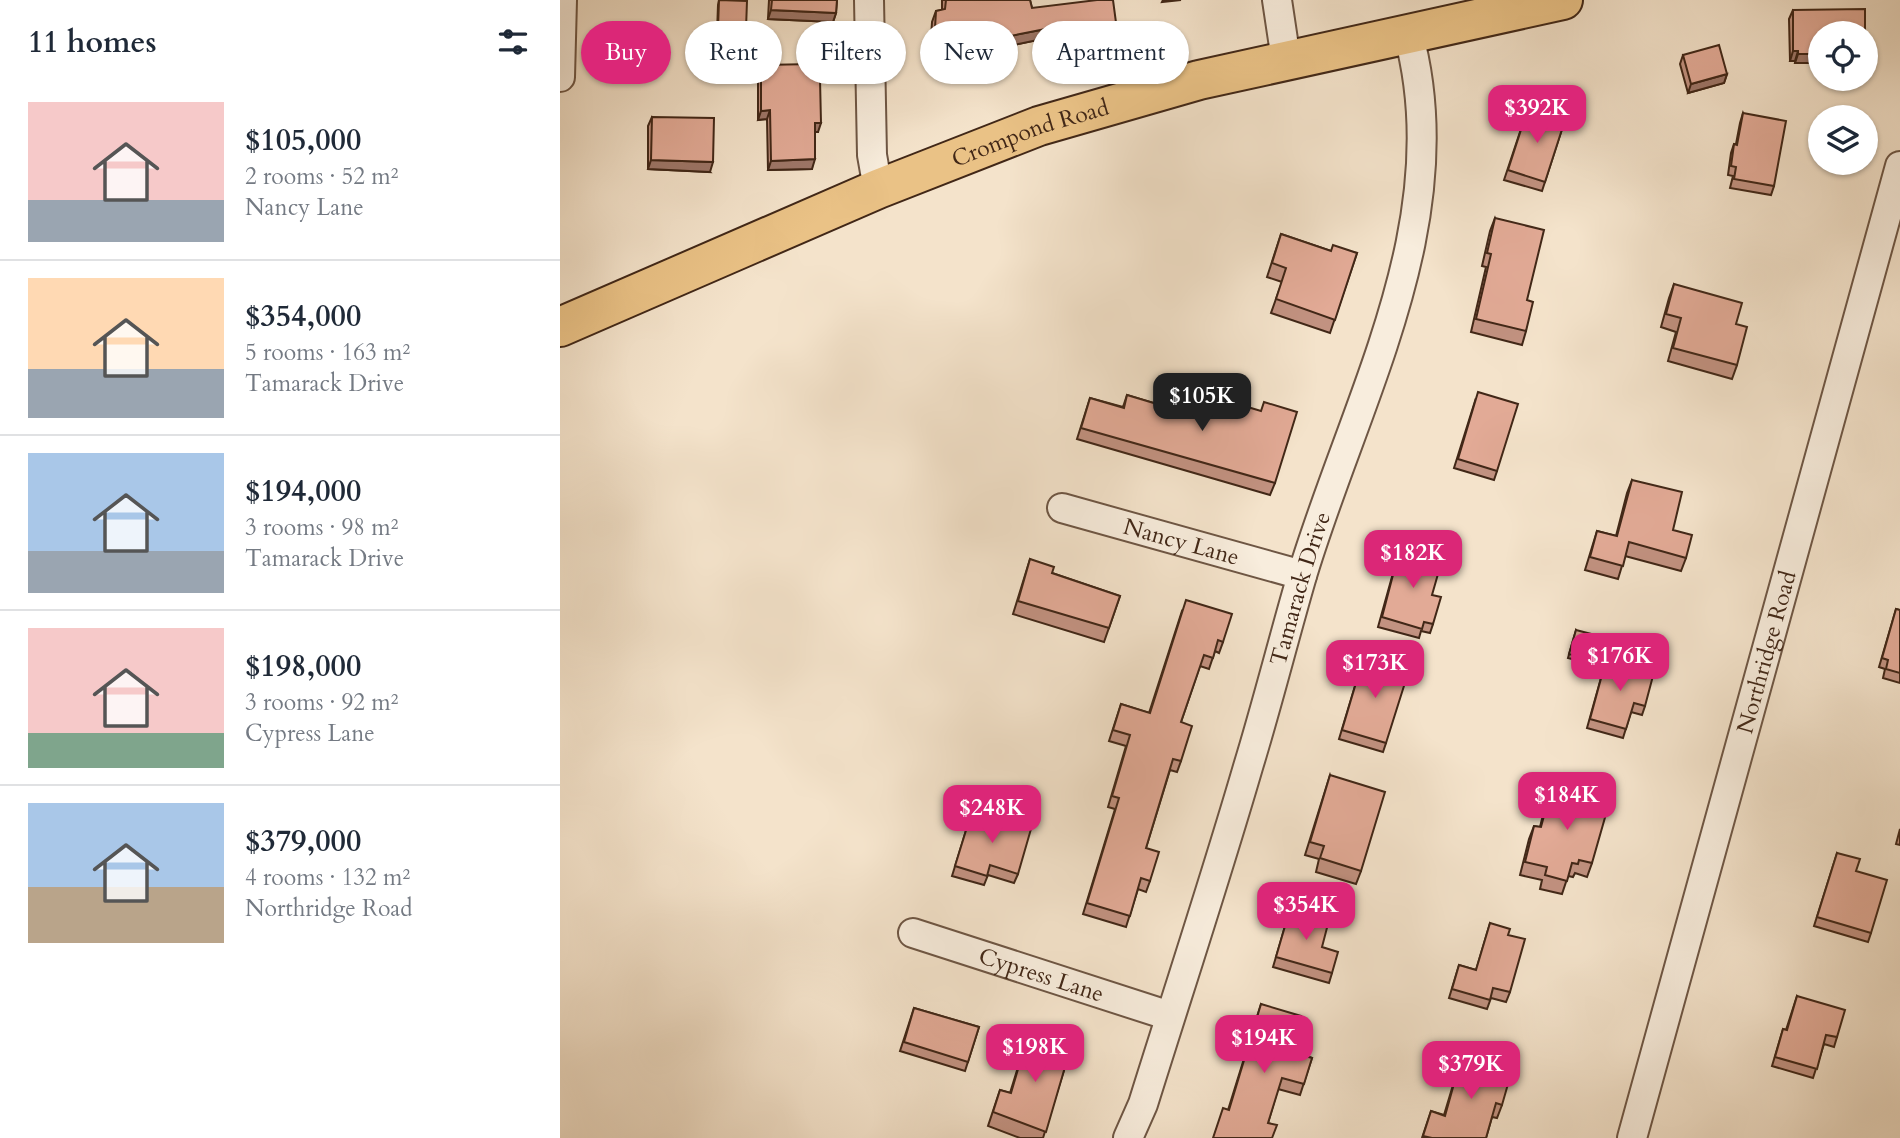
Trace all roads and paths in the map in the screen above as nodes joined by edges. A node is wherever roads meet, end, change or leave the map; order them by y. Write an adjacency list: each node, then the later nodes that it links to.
1 (562, 0): 7 (street)
2 (869, 0): 9 (street)
3 (1277, 0): 6 (street)
4 (1563, 0): 5 (main road, Crompond Road)
5 (1408, 33): 6 (main road, Crompond Road); 12 (street, Tamarack Drive)
6 (1286, 60): 9 (main road, Crompond Road)
7 (560, 77)
8 (1900, 166): 16 (street, Northridge Road)
9 (878, 189): 10 (main road, Crompond Road)
10 (560, 327)
11 (1062, 508): 12 (street, Nancy Lane)
12 (1302, 575): 14 (street, Tamarack Drive)
13 (913, 933): 14 (street, Cypress Lane)
14 (1170, 1016): 15 (street, Tamarack Drive)
15 (1128, 1138)
16 (1632, 1138)

